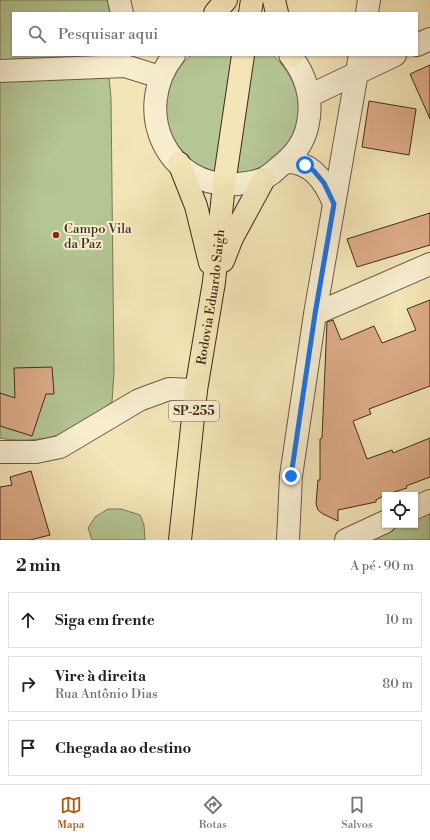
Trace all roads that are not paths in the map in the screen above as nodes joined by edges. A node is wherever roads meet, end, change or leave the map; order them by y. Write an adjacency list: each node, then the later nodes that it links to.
1 (119, 0): 6 (street)
2 (226, 0): 7 (highway)
3 (252, 0): 8 (highway)
4 (274, 0): 9 (highway)
5 (369, 0): 10 (street)
6 (122, 12)
7 (215, 12)
8 (250, 12)
9 (277, 12)
10 (367, 12)
11 (430, 38): 12 (street)
12 (418, 44)
13 (173, 56): 20 (street)
14 (243, 56): 25 (highway, Rodovia Eduardo Saigh / SP-255)
15 (291, 56): 21 (street)
16 (391, 56): 18 (street)
17 (125, 61): 19 (street); 20 (street)
18 (358, 64): 21 (street); 26 (street)
19 (0, 71)
20 (160, 76): 23 (street)
21 (309, 96): 22 (street)
22 (286, 162): 24 (street); 26 (street)
23 (179, 163): 25 (street); 28 (highway)
24 (264, 179): 25 (street); 28 (highway)
25 (224, 184): 28 (highway, Rodovia Eduardo Saigh / SP-255)
26 (334, 204): 29 (street)
27 (430, 264): 29 (street)
28 (214, 282): 30 (highway, Rodovia Eduardo Saigh / SP-255)
29 (315, 314): 36 (street)
30 (196, 390): 31 (street); 35 (highway, Rodovia Eduardo Saigh / SP-255)
31 (0, 452)
32 (430, 501): 33 (street)
33 (418, 507)
34 (382, 523): 37 (street)
35 (180, 540)
36 (288, 540)
37 (346, 540)

